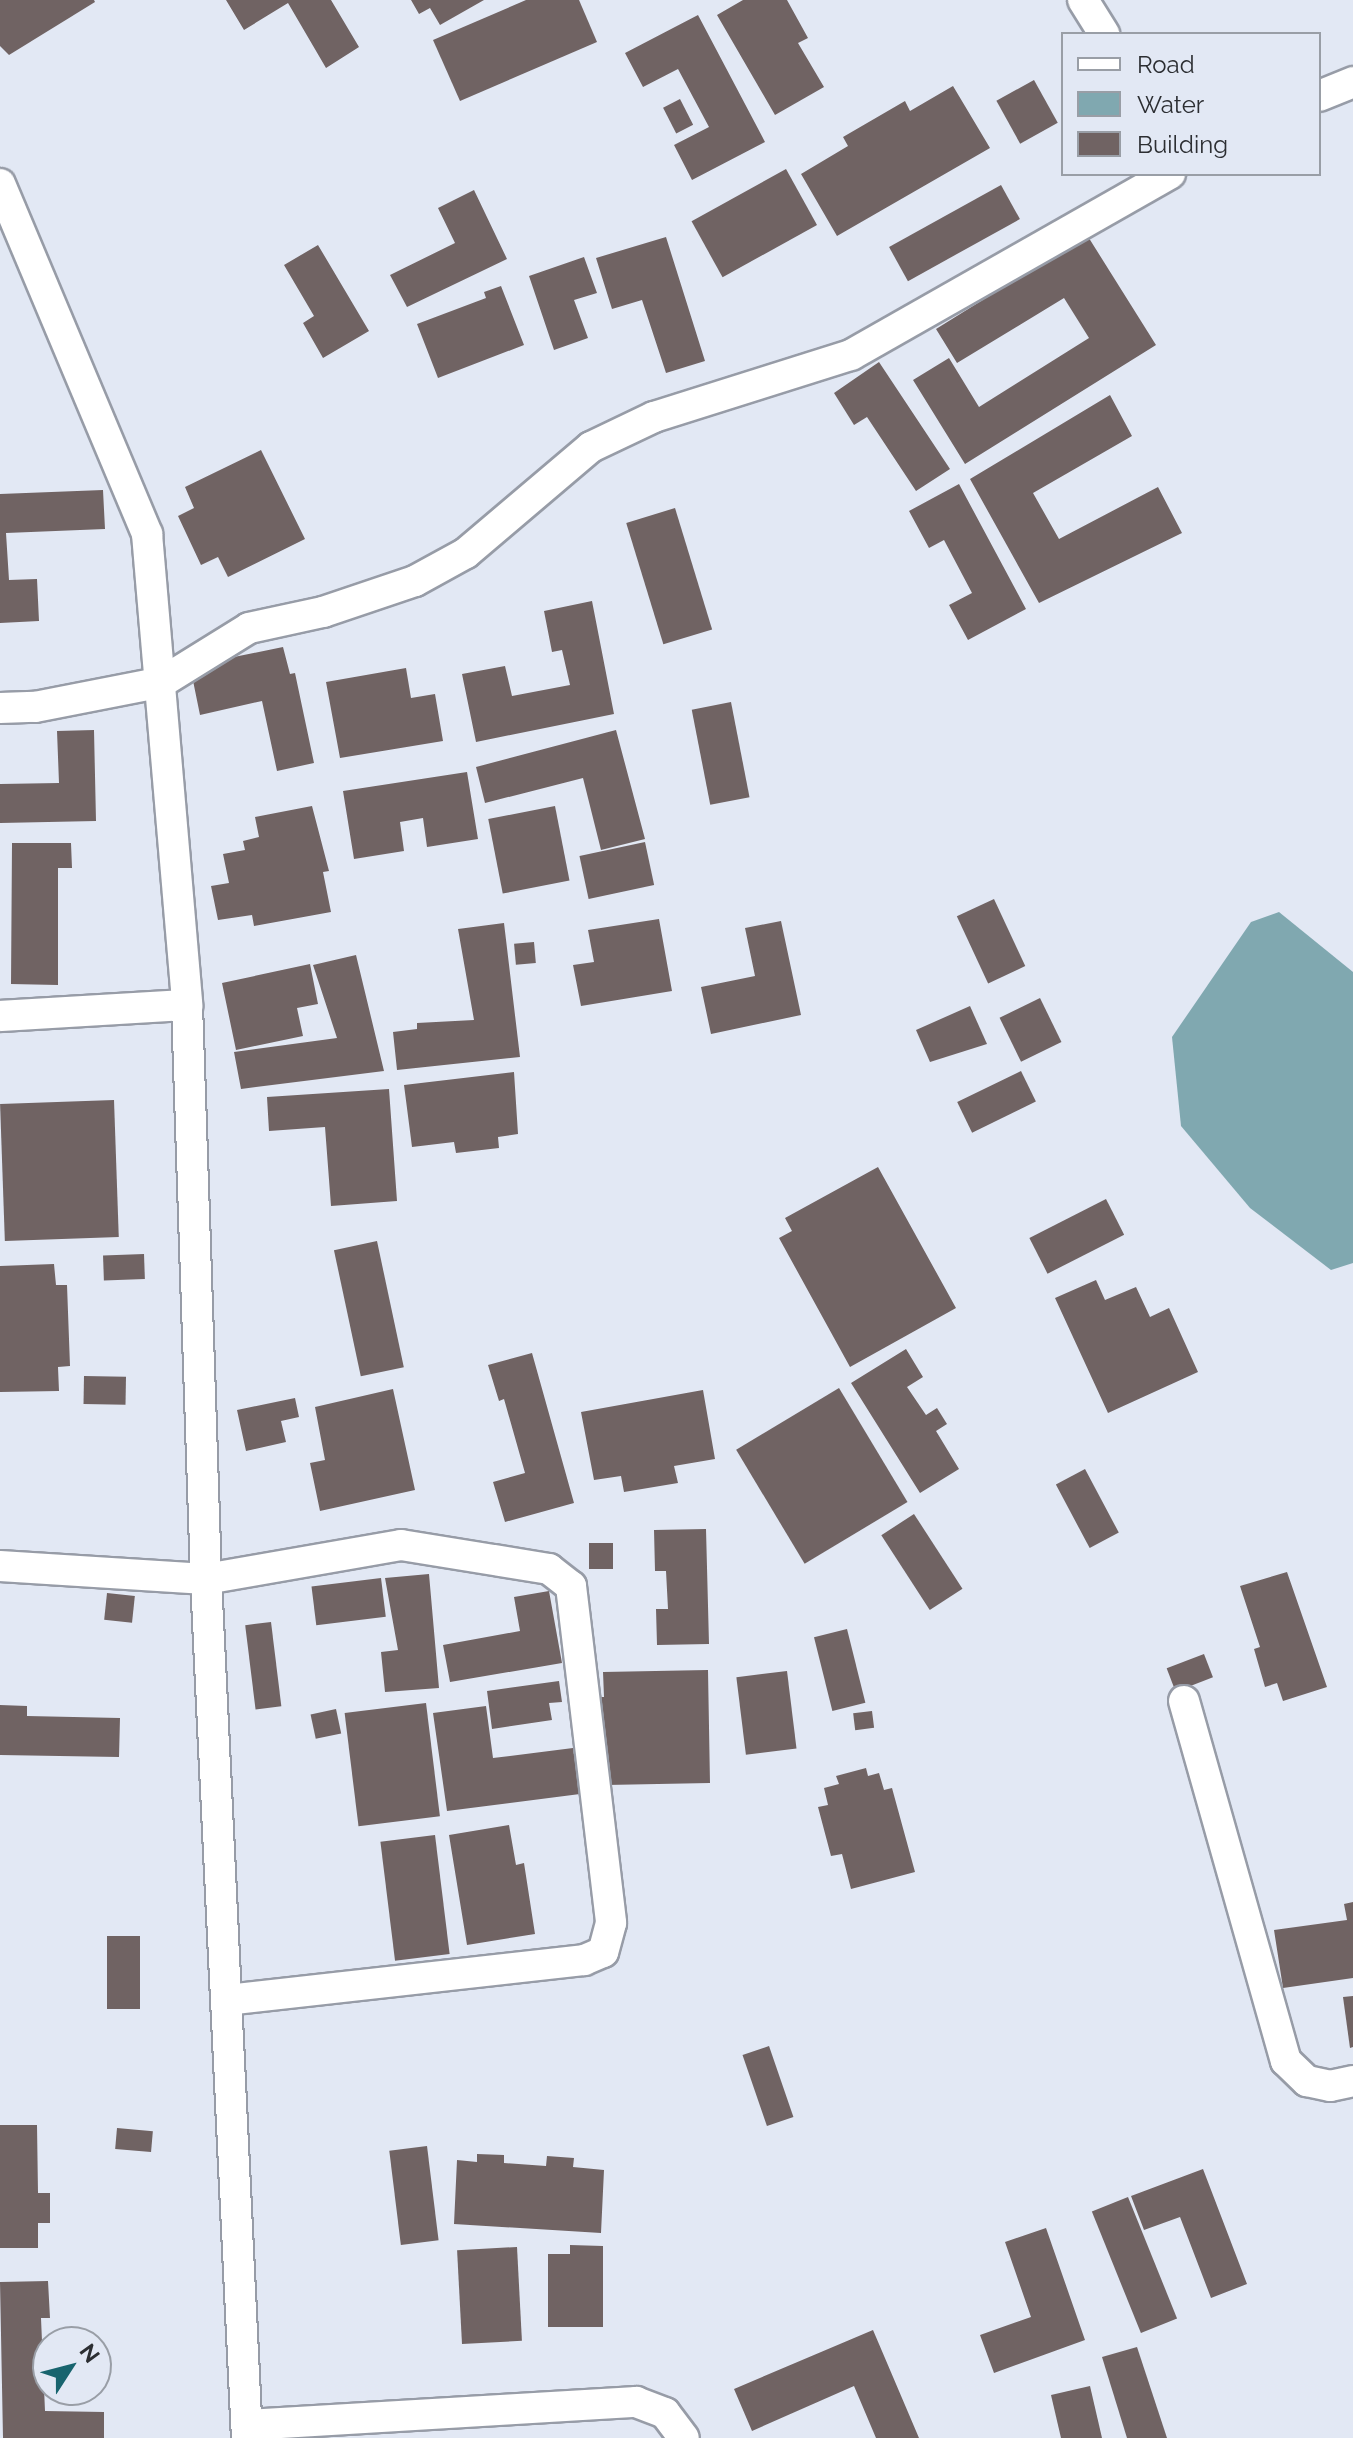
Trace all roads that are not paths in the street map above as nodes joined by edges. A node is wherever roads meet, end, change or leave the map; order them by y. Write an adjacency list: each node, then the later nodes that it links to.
1 (1083, 0): 2 (street)
2 (1103, 32)
3 (1353, 82): 4 (street)
4 (1321, 95)
5 (1166, 176): 7 (street)
6 (0, 184): 7 (street)
7 (162, 682): 8 (street); 9 (street)
8 (0, 708)
9 (187, 1005): 10 (street); 12 (street)
10 (0, 1016)
11 (0, 1566): 12 (street)
12 (206, 1579): 14 (street); 14 (street)
13 (1184, 1701): 15 (street)
14 (229, 2000): 16 (street)
15 (1353, 2081)
16 (247, 2432): 17 (street)
17 (684, 2438)

